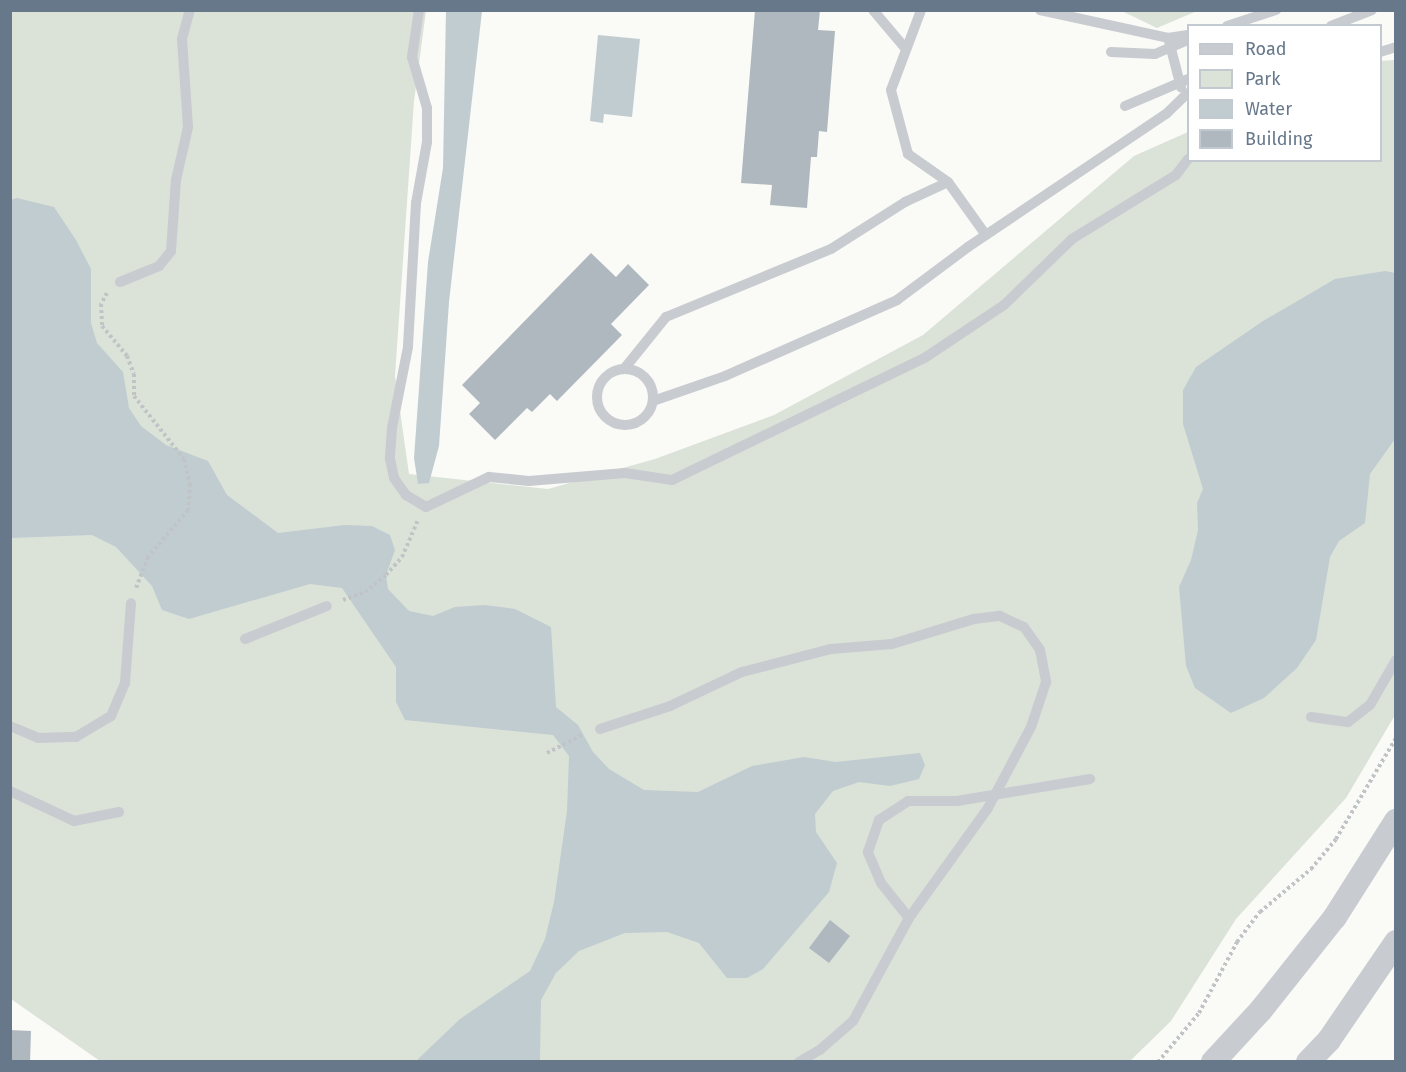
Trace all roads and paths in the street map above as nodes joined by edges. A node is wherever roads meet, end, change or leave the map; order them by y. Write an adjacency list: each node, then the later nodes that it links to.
1 (190, 10): 21 (lane)
2 (419, 10): 18 (lane)
3 (873, 10): 13 (lane)
4 (921, 10): 13 (lane)
5 (1041, 10): 12 (lane)
6 (1276, 10): 8 (lane)
7 (1372, 10): 9 (lane)
8 (1233, 24)
9 (1336, 24)
10 (1187, 35): 12 (lane)
11 (1187, 40): 12 (lane)
12 (1169, 43): 14 (lane); 15 (lane)
13 (906, 48): 19 (lane)
14 (1111, 52)
15 (1184, 81): 16 (lane); 17 (lane)
16 (1186, 95): 20 (lane)
17 (1125, 106)
18 (1187, 160)
19 (948, 182): 20 (lane); 22 (lane)
20 (986, 235): 23 (lane)
21 (120, 282): 25 (path)
22 (624, 369): 23 (lane); 23 (lane)
23 (653, 401)
24 (415, 524): 26 (path)
25 (131, 603): 30 (lane)
26 (327, 606): 27 (lane)
27 (245, 639)
28 (1395, 660): 29 (lane)
29 (1311, 717)
30 (10, 726)
31 (600, 729): 33 (path); 36 (lane)
32 (1395, 738): 42 (path)
33 (547, 753)
34 (1090, 779): 36 (lane)
35 (10, 791): 37 (lane)
36 (995, 794): 39 (lane); 39 (lane)
37 (119, 812)
38 (1395, 821): 43 (street)
39 (909, 918): 41 (lane)
40 (1395, 942): 44 (street)
41 (799, 1062)
42 (1158, 1062)
43 (1213, 1062)
44 (1308, 1062)

